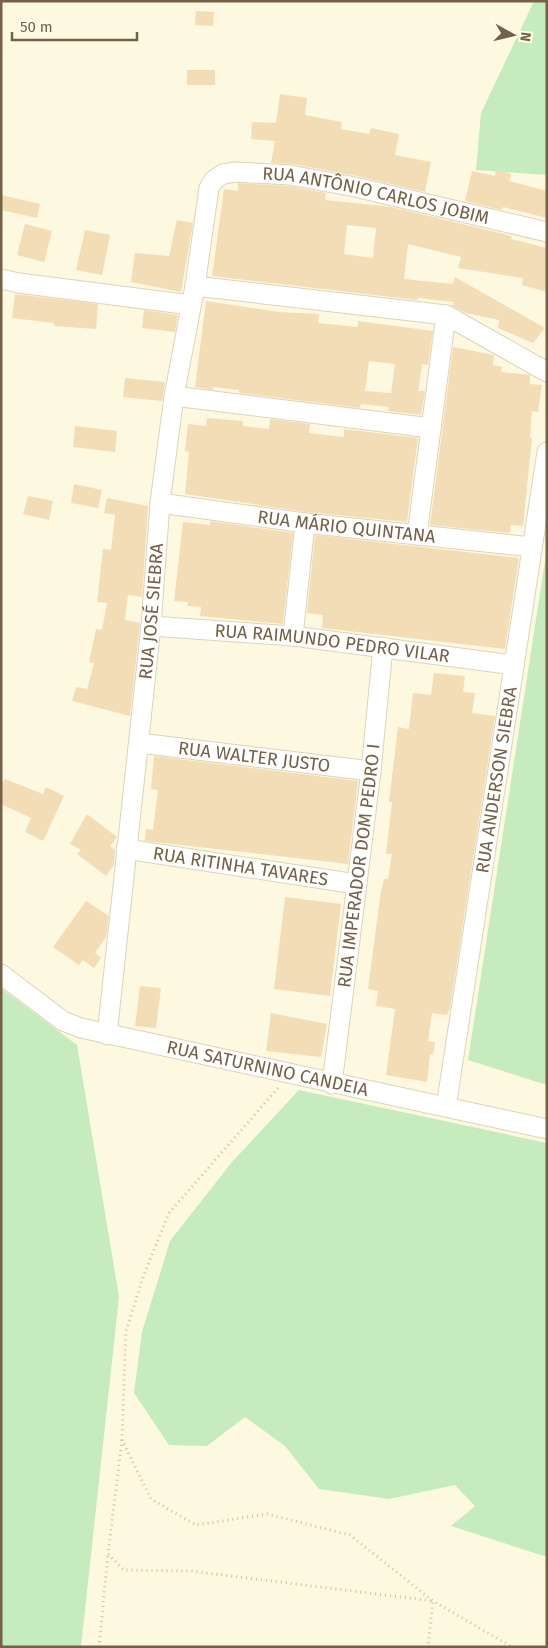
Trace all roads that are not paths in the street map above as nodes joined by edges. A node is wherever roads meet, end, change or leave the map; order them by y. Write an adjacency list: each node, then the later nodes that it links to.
1 (209, 188): 2 (street, RUA ANTÔNIO CARLOS JOBIM); 4 (street, RUA JOSÉ SIEBRA)
2 (547, 232)
3 (1, 279): 5 (street)
4 (195, 286): 5 (street, RUA JOSÉ SIEBRA); 6 (street)
5 (191, 305): 8 (street, RUA JOSÉ SIEBRA)
6 (446, 315): 7 (street); 9 (street)
7 (547, 372)
8 (174, 396): 9 (street); 11 (street, RUA JOSÉ SIEBRA)
9 (430, 428): 13 (street)
10 (547, 452): 14 (street, RUA ANDERSON SIEBRA)
11 (160, 503): 12 (street, RUA MÁRIO QUINTANA); 15 (street, RUA JOSÉ SIEBRA)
12 (305, 522): 13 (street, RUA MÁRIO QUINTANA); 16 (street)
13 (417, 535): 14 (street, RUA MÁRIO QUINTANA)
14 (532, 547): 18 (street, RUA ANDERSON SIEBRA)
15 (151, 626): 16 (street, RUA RAIMUNDO PEDRO VILAR); 19 (street, RUA JOSÉ SIEBRA)
16 (293, 636): 17 (street, RUA RAIMUNDO PEDRO VILAR)
17 (383, 647): 18 (street, RUA RAIMUNDO PEDRO VILAR); 20 (street, RUA IMPERADOR DOM PEDRO I)
18 (514, 665): 26 (street, RUA ANDERSON SIEBRA)
19 (138, 743): 20 (street, RUA WALTER JUSTO); 21 (street, RUA JOSÉ SIEBRA)
20 (371, 771): 22 (street, RUA IMPERADOR DOM PEDRO I)
21 (126, 849): 22 (street, RUA RITINHA TAVARES); 24 (street, RUA JOSÉ SIEBRA)
22 (356, 884): 25 (street, RUA IMPERADOR DOM PEDRO I)
23 (1, 974): 24 (street, RUA SATURNINO CANDEIA)
24 (107, 1035): 25 (street, RUA SATURNINO CANDEIA)
25 (332, 1084): 26 (street, RUA SATURNINO CANDEIA)
26 (446, 1107): 27 (street, RUA SATURNINO CANDEIA)
27 (547, 1129)

